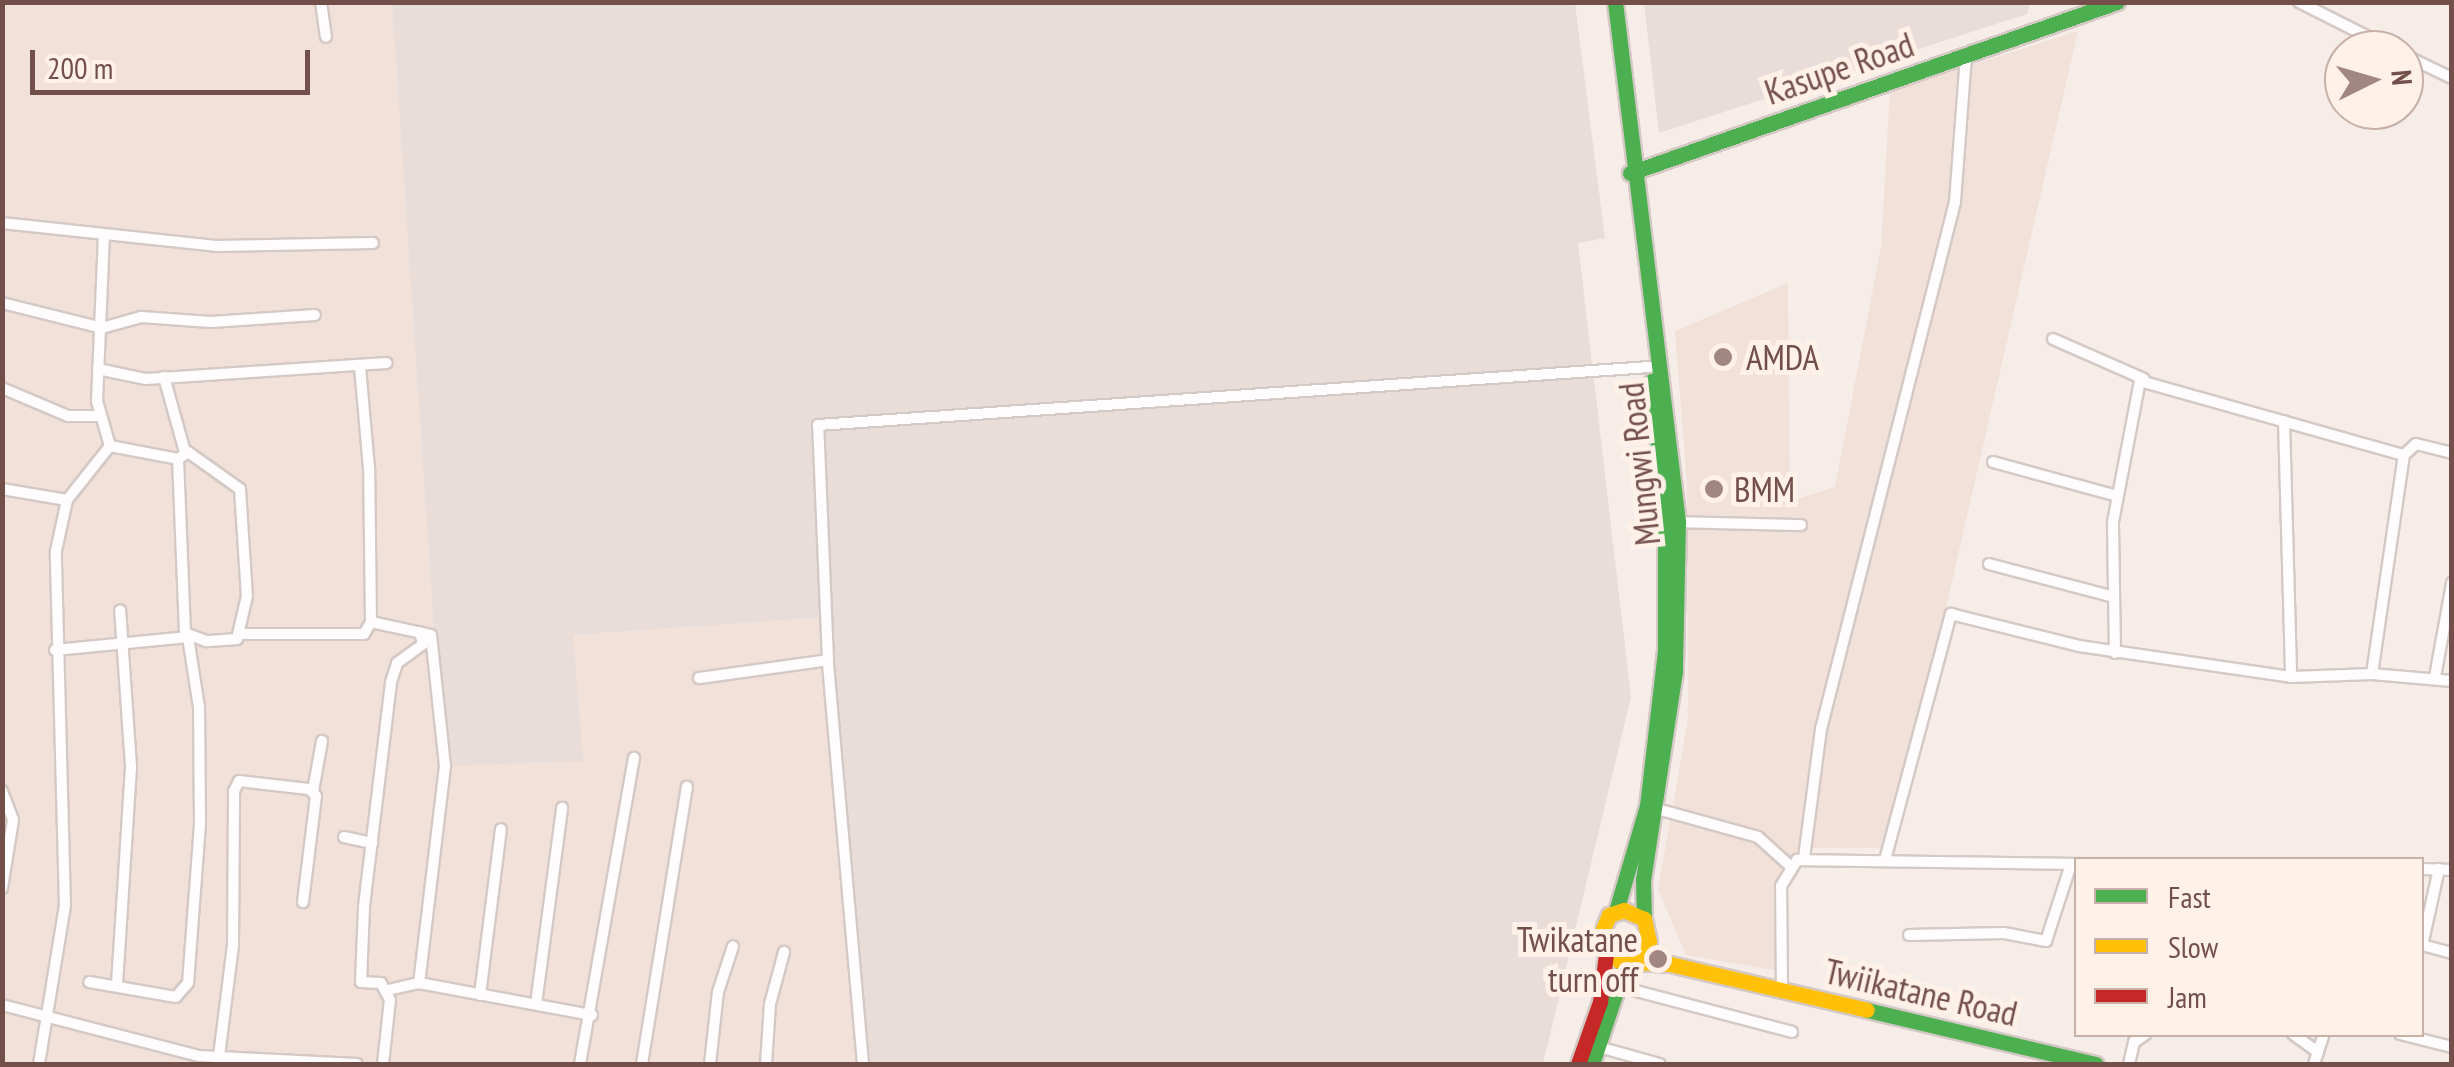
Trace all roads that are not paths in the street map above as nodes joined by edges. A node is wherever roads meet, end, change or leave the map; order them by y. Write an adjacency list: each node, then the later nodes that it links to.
1 (320, 2): 7 (street)
2 (1607, 2): 11 (main road, Mungwi Road)
3 (1615, 2): 11 (main road, Mungwi Road)
4 (2117, 2): 8 (main road, Kasupe Road)
5 (2299, 2): 6 (street)
6 (2354, 30)
7 (326, 36)
8 (1966, 56): 11 (main road, Kasupe Road); 65 (street)
9 (2424, 65): 10 (street)
10 (2452, 78)
11 (1634, 172): 20 (main road, Mungwi Road); 36 (main road, Mungwi Road)
12 (2, 223): 13 (street)
13 (104, 237): 14 (street); 17 (street)
14 (373, 243)
15 (2, 302): 17 (street)
16 (315, 315): 17 (street)
17 (102, 328): 22 (street)
18 (2053, 339): 24 (street)
19 (386, 363): 21 (street)
20 (1650, 367): 49 (street); 60 (main road, Mungwi Road)
21 (360, 368): 23 (street); 42 (street)
22 (98, 369): 23 (street); 26 (street)
23 (164, 377): 31 (street)
24 (2144, 378): 27 (street); 34 (street)
25 (2, 388): 26 (street)
26 (98, 416): 28 (street)
27 (2284, 421): 30 (street); 51 (street)
28 (110, 446): 31 (street); 35 (street)
29 (2452, 453): 30 (street)
30 (2404, 454): 50 (street)
31 (182, 456): 44 (street); 45 (street)
32 (1993, 462): 34 (street)
33 (2, 488): 35 (street)
34 (2117, 496): 40 (street)
35 (67, 500): 47 (street)
36 (1678, 522): 37 (street); 60 (main road, Mungwi Road)
37 (1801, 525)
38 (1989, 564): 40 (street)
39 (2452, 583): 52 (street)
40 (2114, 596): 48 (street)
41 (120, 610): 46 (street)
42 (370, 622): 43 (street); 44 (street)
43 (420, 632): 64 (street); 85 (street)
44 (242, 634): 45 (street)
45 (188, 637): 46 (street); 86 (street)
46 (126, 647): 47 (street); 86 (street)
47 (54, 650): 94 (street)
48 (2114, 653): 51 (street); 66 (street)
49 (828, 660): 53 (street); 115 (street)
50 (2372, 674): 51 (street); 52 (street)
51 (2291, 677)
52 (2435, 677): 54 (street)
53 (699, 678)
54 (2452, 681)
55 (322, 741): 59 (street)
56 (634, 758): 93 (street)
57 (688, 787): 112 (street)
58 (2, 791): 70 (street)
59 (314, 791): 71 (street); 104 (street)
60 (1652, 807): 68 (street); 72 (main road, Mungwi Road); 73 (main road, Mungwi Road)
61 (562, 808): 91 (street)
62 (500, 828): 90 (street)
63 (344, 837): 64 (street)
64 (372, 843): 88 (street)
65 (1804, 858): 66 (street); 68 (street)
66 (1886, 860): 67 (street)
67 (2074, 864): 74 (street)
68 (1789, 865): 89 (street)
69 (2448, 869): 75 (street)
70 (2, 888)
71 (303, 902)
72 (1616, 911): 73 (main road); 81 (main road)
73 (1644, 919): 76 (main road)
74 (1909, 935)
75 (2424, 939)
76 (1649, 942): 82 (main road); 83 (main road)
77 (733, 946): 113 (street)
78 (2424, 946): 80 (street)
79 (784, 952): 114 (street)
80 (2452, 953)
81 (1606, 954): 82 (main road); 116 (main road)
82 (1631, 960): 83 (main road, Twiikatane Road); 87 (main road)
83 (1670, 964): 89 (main road, Twiikatane Road)
84 (89, 982): 86 (street)
85 (418, 983): 88 (street); 90 (street)
86 (117, 984)
87 (1617, 986): 95 (street); 100 (main road)
88 (388, 990): 110 (street)
89 (1782, 991): 119 (main road, Twiikatane Road)
90 (480, 995): 91 (street)
91 (536, 1004): 93 (street)
92 (2, 1005): 94 (street)
93 (592, 1015): 111 (street)
94 (52, 1016): 102 (street); 107 (street)
95 (1792, 1032)
96 (2142, 1037): 120 (street)
97 (2297, 1037): 103 (street)
98 (2323, 1037): 103 (street)
99 (2412, 1037): 101 (street)
100 (1599, 1046): 117 (main road); 118 (street)
101 (2452, 1047)
102 (164, 1050): 104 (street); 108 (street)
103 (2318, 1052): 121 (street)
104 (219, 1061): 105 (street)
105 (292, 1062): 106 (street)
106 (337, 1063): 109 (street)
107 (39, 1064)
108 (157, 1064)
109 (357, 1064)
110 (382, 1064)
111 (580, 1064)
112 (642, 1064)
113 (710, 1064)
114 (766, 1064)
115 (864, 1064)
116 (1578, 1064)
117 (1592, 1064)
118 (1660, 1064)
119 (2096, 1064)
120 (2129, 1064)
121 (2314, 1064)

